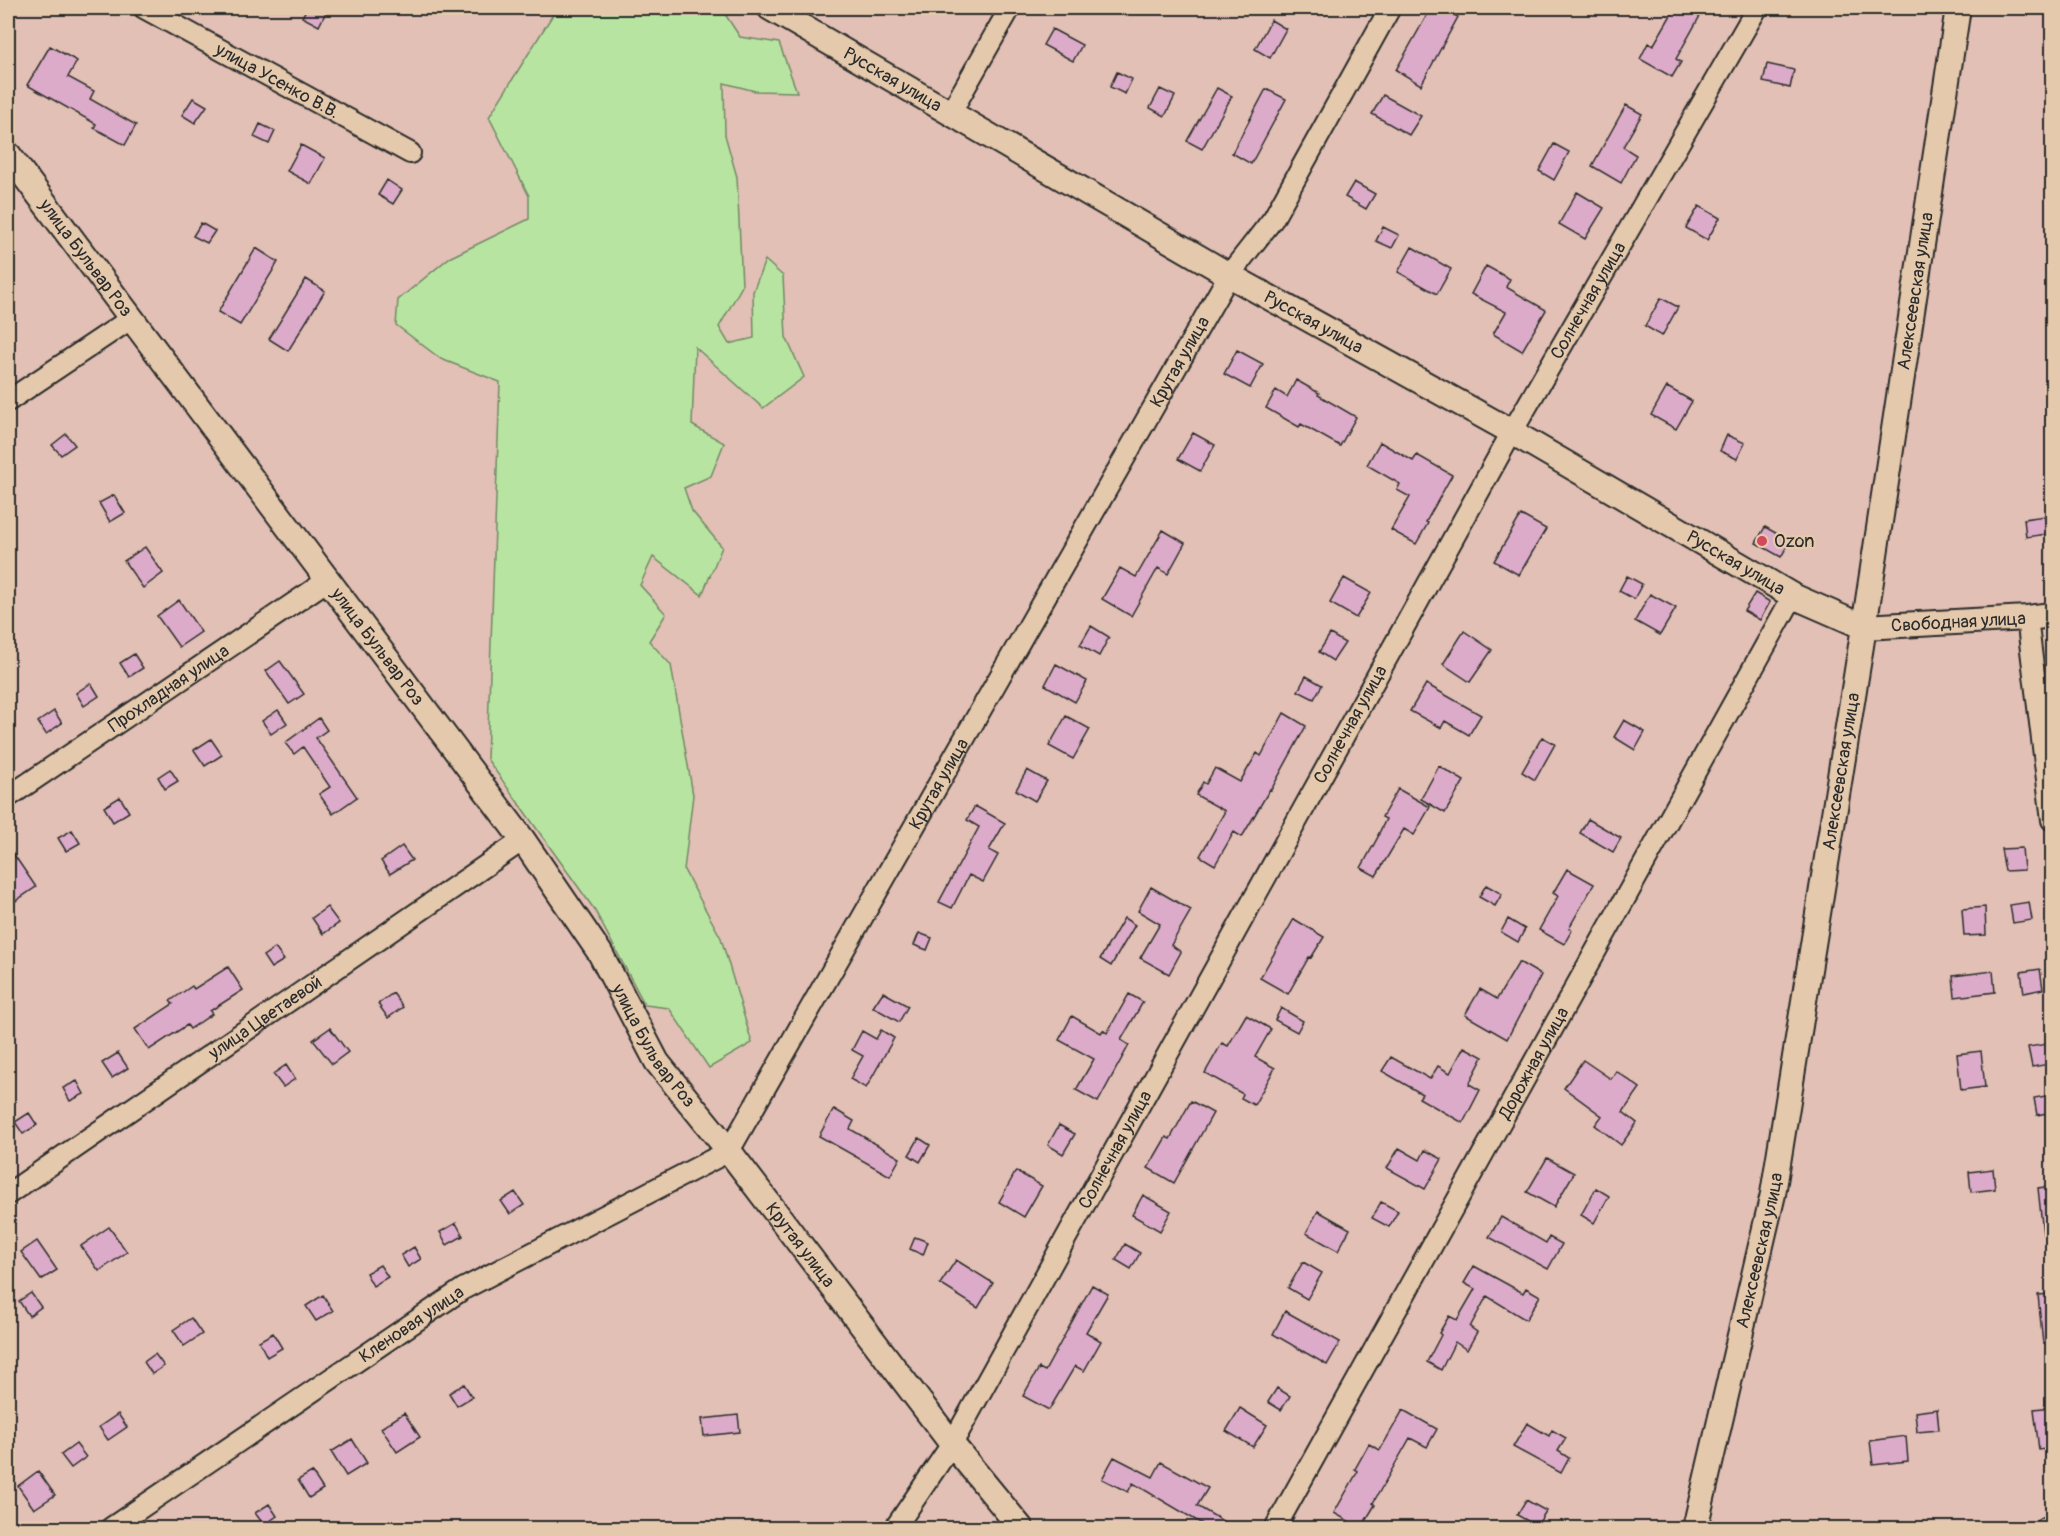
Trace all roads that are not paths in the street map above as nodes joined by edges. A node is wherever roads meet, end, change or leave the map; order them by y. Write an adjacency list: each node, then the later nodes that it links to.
1 (144, 8): 8 (street, улица Усенко В.В.)
2 (770, 8): 7 (street, Русская улица)
3 (1010, 8): 7 (street)
4 (1389, 8): 10 (street, Крутая улица)
5 (1757, 8): 13 (street, Солнечная улица)
6 (1958, 8): 18 (street, Алексеевская улица)
7 (951, 112): 10 (street, Русская улица)
8 (410, 153)
9 (8, 154): 11 (street, улица Бульвар Роз)
10 (1229, 275): 13 (street, Русская улица); 22 (street, Крутая улица)
11 (132, 318): 12 (street); 14 (street, улица Бульвар Роз)
12 (8, 401)
13 (1512, 432): 15 (street, Русская улица); 24 (street, Солнечная улица)
14 (328, 580): 19 (street, Прохладная улица); 21 (street, улица Бульвар Роз)
15 (1793, 596): 18 (street, Русская улица); 29 (street, Дорожная улица)
16 (2052, 615): 17 (street, Свободная улица)
17 (2027, 618): 18 (street, Свободная улица); 20 (street)
18 (1864, 627): 30 (street, Алексеевская улица)
19 (8, 797)
20 (2052, 820)
21 (523, 840): 22 (street, улица Бульвар Роз); 23 (street, улица Цветаевой)
22 (729, 1151): 24 (street, Крутая улица); 26 (street, Кленовая улица)
23 (8, 1194)
24 (952, 1444): 27 (street, Солнечная улица); 28 (street, Крутая улица)
25 (2052, 1527): 31 (street)
26 (111, 1528)
27 (895, 1528)
28 (1021, 1528)
29 (1275, 1528)
30 (1695, 1528)
31 (2045, 1528)

